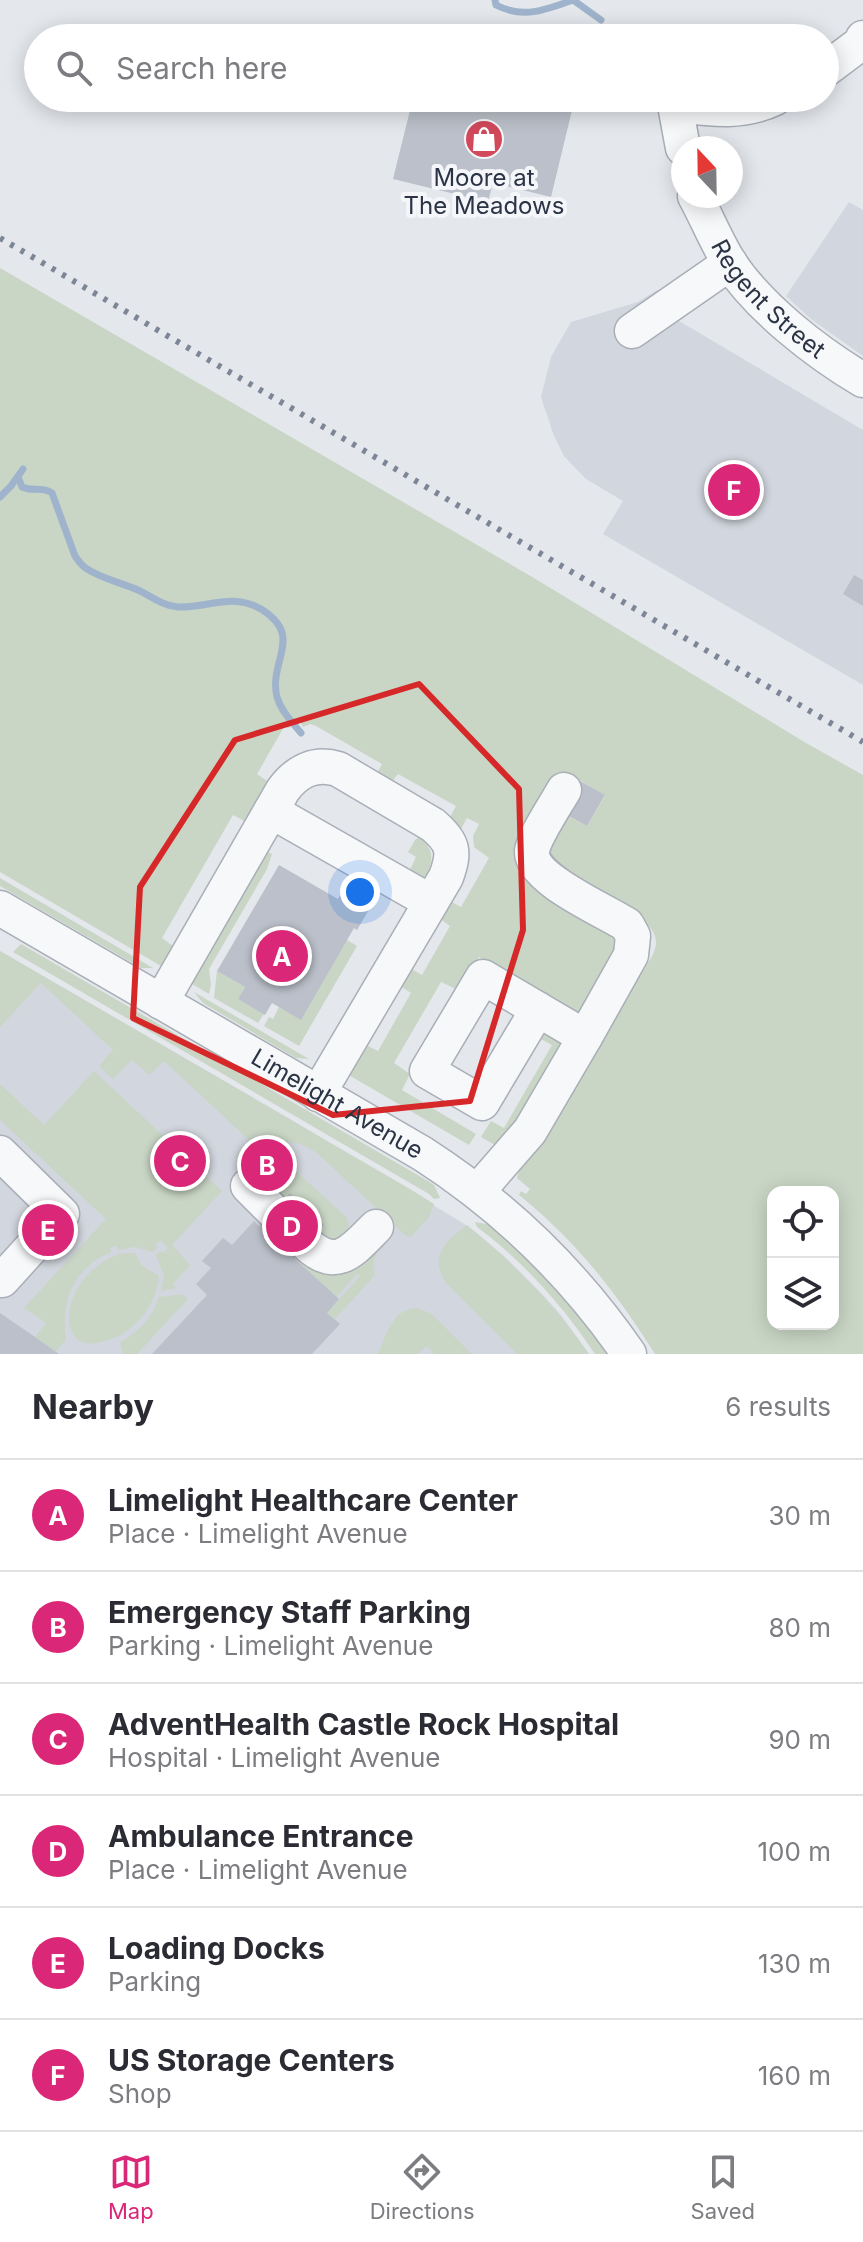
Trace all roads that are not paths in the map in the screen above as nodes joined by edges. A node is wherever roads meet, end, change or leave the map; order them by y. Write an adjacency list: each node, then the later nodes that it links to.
1 (863, 38): 2 (street)
2 (839, 60)
3 (676, 112): 4 (street)
4 (681, 136)
5 (701, 208): 6 (street, Regent Street)
6 (730, 263): 7 (street); 8 (street, Regent Street)
7 (632, 331)
8 (863, 380)
9 (564, 790): 15 (street)
10 (271, 811): 11 (street); 11 (street); 13 (street)
11 (431, 902): 16 (street)
12 (0, 908): 13 (street, Limelight Avenue)
13 (161, 1002): 16 (street, Limelight Avenue)
14 (538, 1009): 15 (street)
15 (585, 1037): 19 (street)
16 (318, 1094): 19 (street, Limelight Avenue)
17 (0, 1153): 23 (street)
18 (248, 1186): 20 (street)
19 (477, 1192): 24 (street, Limelight Avenue)
20 (273, 1211)
21 (376, 1227): 22 (street)
22 (307, 1244)
23 (2, 1280)
24 (629, 1354)

